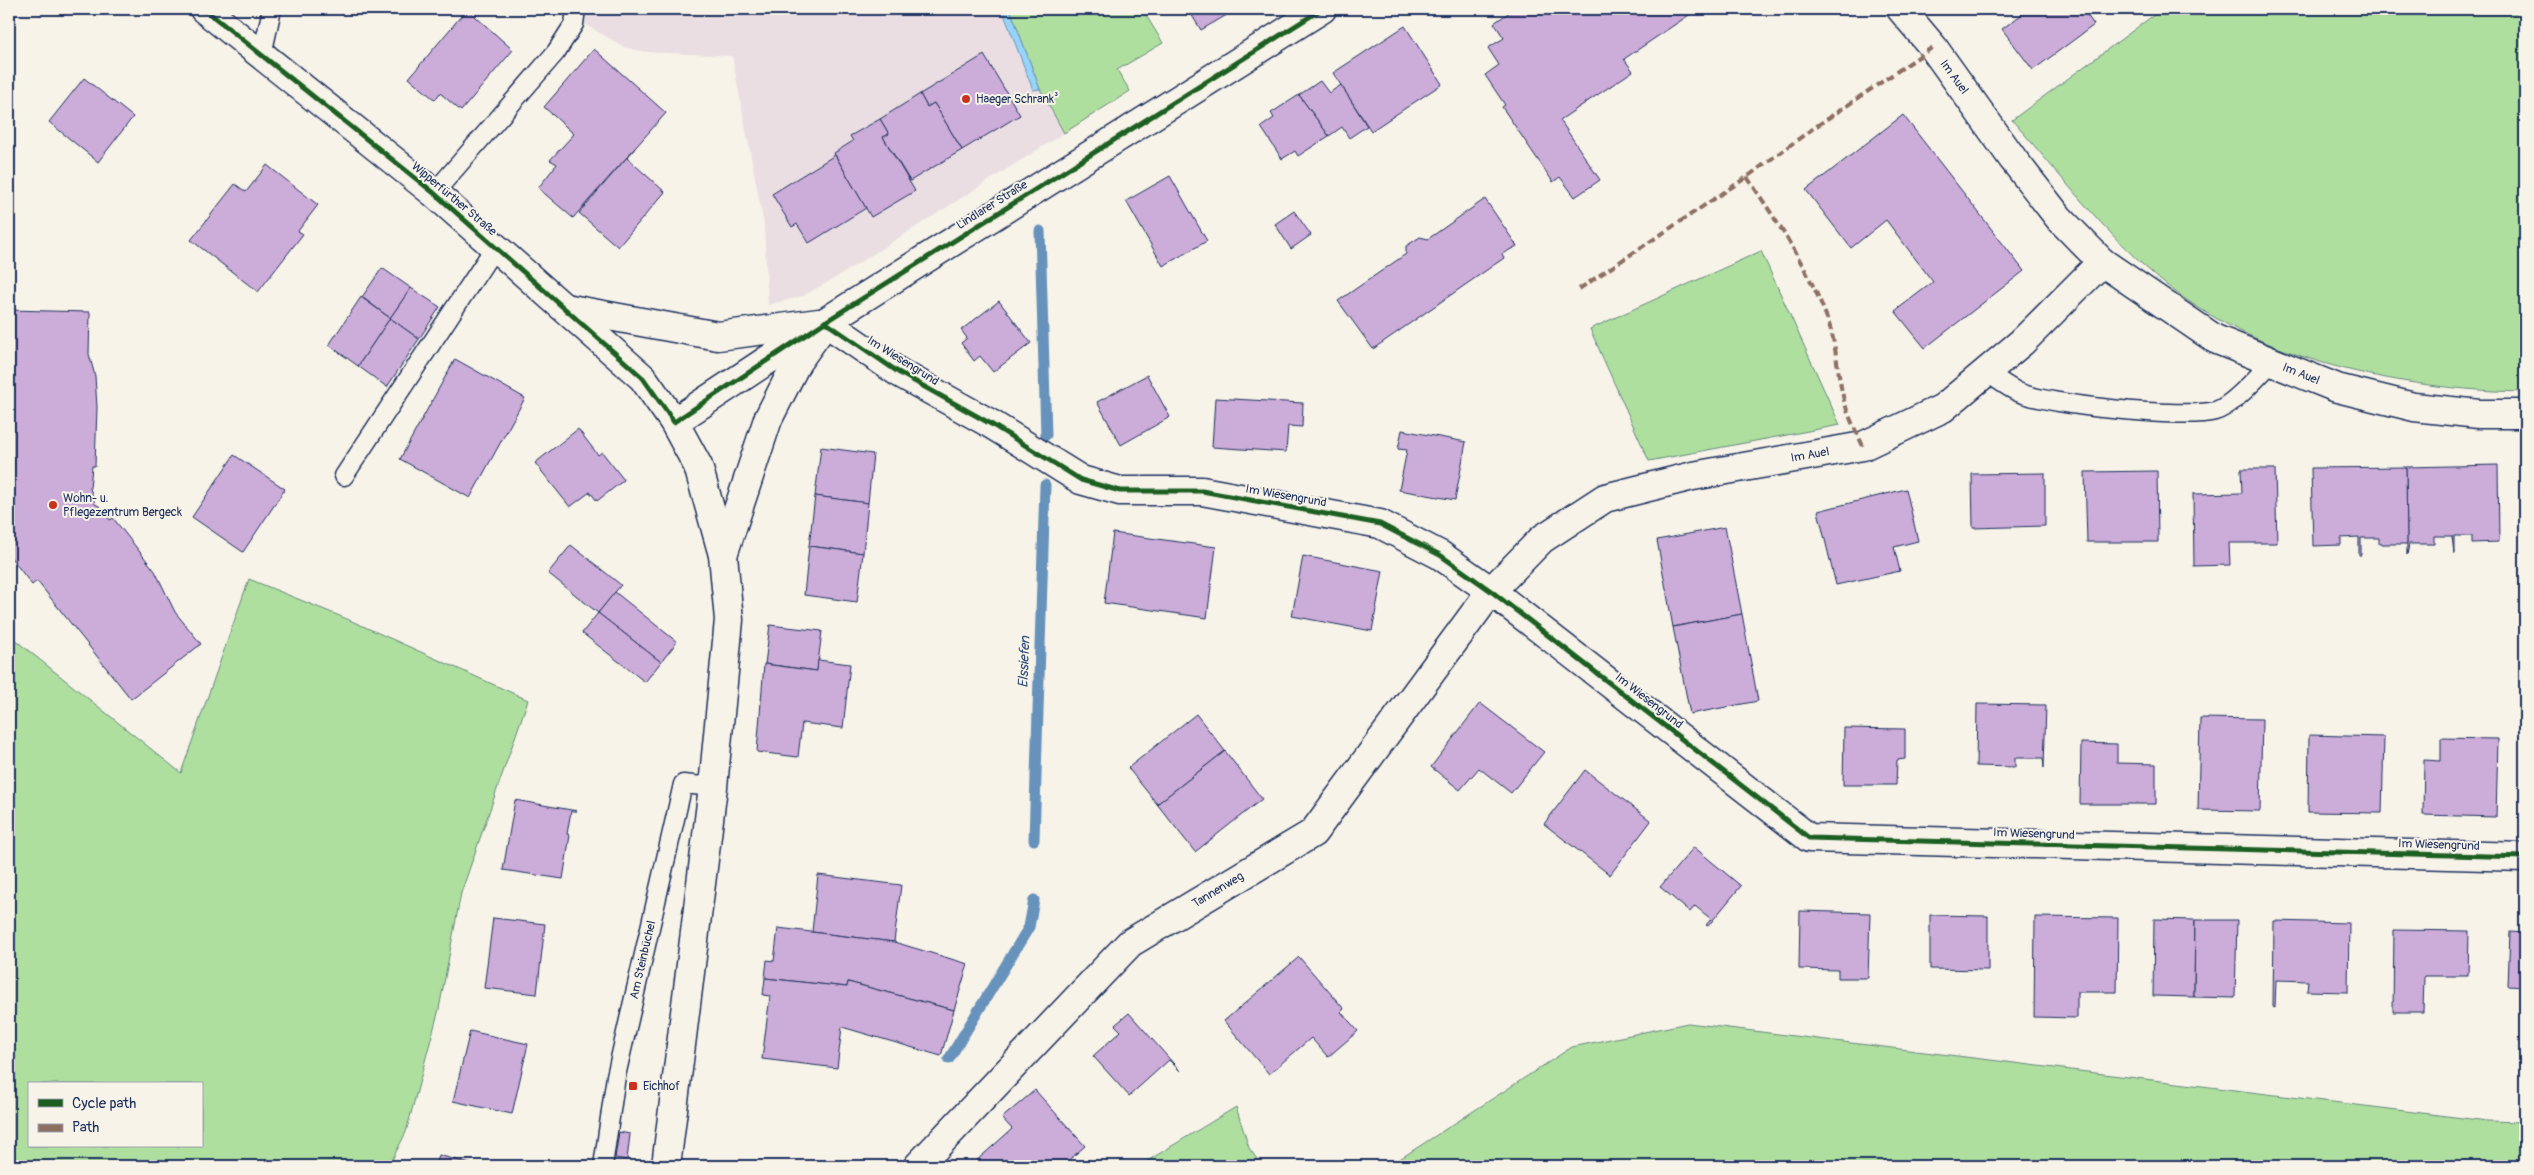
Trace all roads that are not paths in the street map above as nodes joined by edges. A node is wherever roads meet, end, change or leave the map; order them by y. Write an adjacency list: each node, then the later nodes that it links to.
1 (204, 9): 6 (street, Wipperfürther Straße)
2 (272, 9): 6 (lane)
3 (576, 9): 7 (lane)
4 (1322, 9): 11 (street, Lindlarer Straße)
5 (1901, 9): 9 (street, Im Auel)
6 (262, 56): 7 (street, Wipperfürther Straße)
7 (434, 193): 8 (street, Wipperfürther Straße)
8 (495, 247): 10 (street, Wipperfürther Straße); 16 (lane)
9 (2102, 262): 12 (street, Im Auel); 13 (street, Im Auel)
10 (564, 308): 11 (street); 15 (street, Wipperfürther Straße)
11 (825, 322): 15 (street, Lindlarer Straße); 17 (street); 18 (street, Im Wiesengrund)
12 (2272, 362): 13 (lane); 14 (street, Im Auel)
13 (1986, 372): 18 (street, Im Auel)
14 (2525, 414)
15 (674, 422): 17 (street, Wipperfürther Straße)
16 (344, 476)
17 (723, 555): 19 (street)
18 (1491, 591): 20 (street, Im Wiesengrund); 23 (street, Tannenweg)
19 (713, 787): 21 (lane, Am Steinbüchel); 22 (street)
20 (2525, 857)
21 (603, 1166)
22 (666, 1166)
23 (918, 1166)

